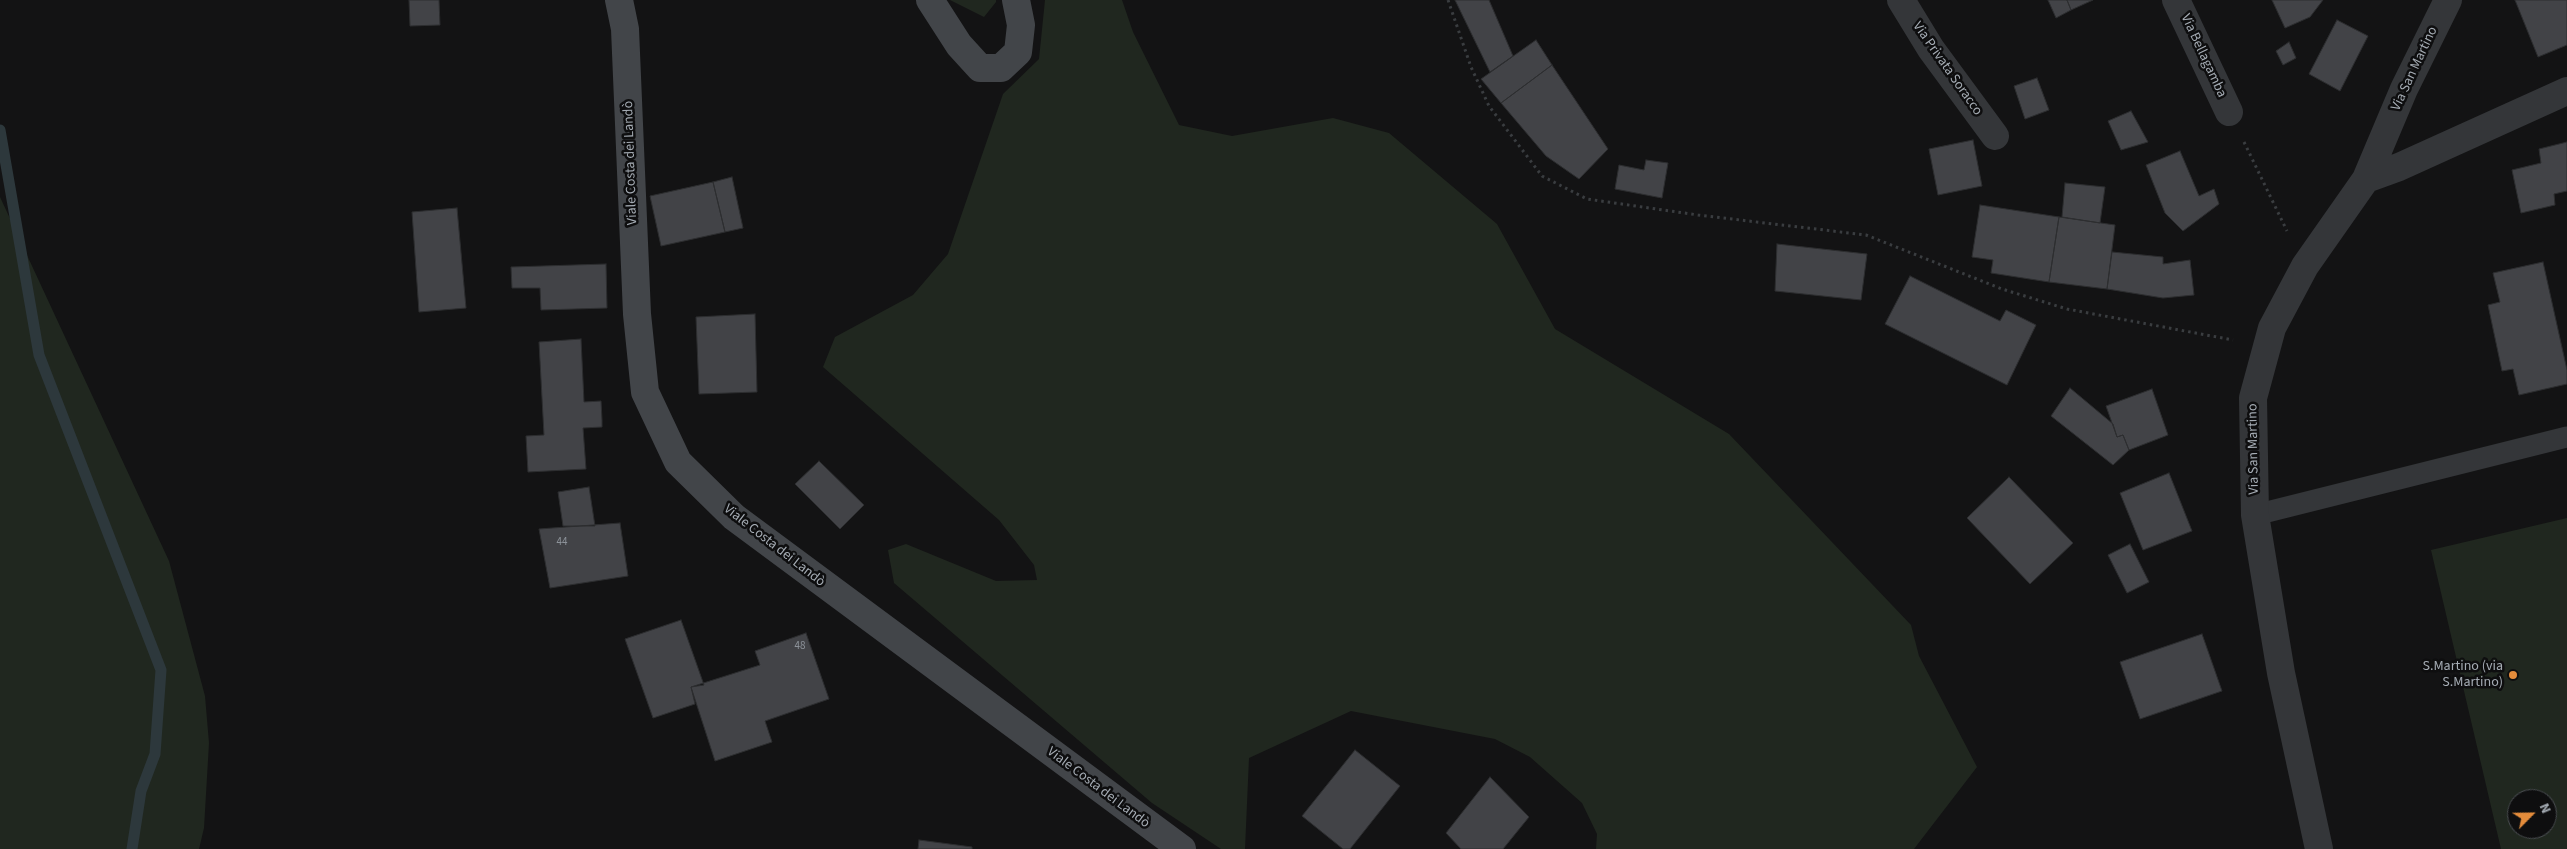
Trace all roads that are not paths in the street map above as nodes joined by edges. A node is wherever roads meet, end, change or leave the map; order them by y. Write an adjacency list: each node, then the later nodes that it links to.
1 (619, 0): 13 (street, Viale Costa dei Landò)
2 (930, 0): 3 (street)
3 (1016, 0)
4 (1900, 0): 9 (street, Via Privata Soracco)
5 (2176, 0): 8 (street, Via Bellagamba)
6 (2448, 0): 10 (street, Via San Martino)
7 (2567, 91): 10 (street)
8 (2229, 112)
9 (1995, 136)
10 (2366, 178): 12 (street, Via San Martino)
11 (2567, 437): 12 (lane)
12 (2255, 515): 14 (street, Via San Martino)
13 (1182, 849)
14 (2319, 849)

